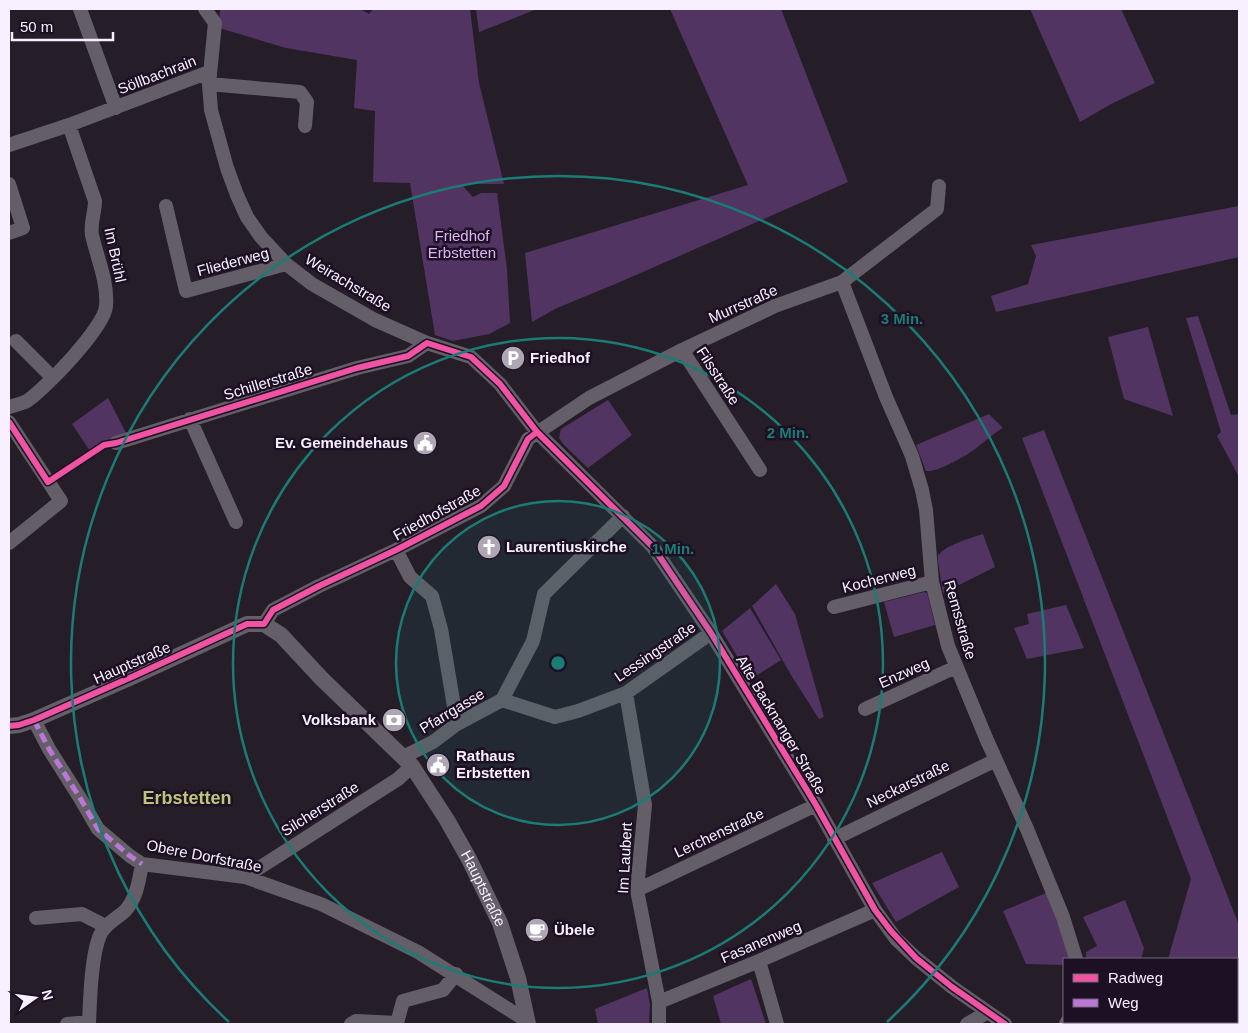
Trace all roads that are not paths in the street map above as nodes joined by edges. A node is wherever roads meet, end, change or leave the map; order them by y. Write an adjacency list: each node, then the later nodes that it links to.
1 (80, 9): 4 (street, Söllbachrain)
2 (205, 9): 3 (street, Weirachstraße)
3 (209, 78): 4 (street, Söllbachrain); 6 (street); 12 (street, Weirachstraße)
4 (116, 108): 5 (street, Söllbachrain)
5 (69, 125): 7 (street, Söllbachrain); 17 (street, Im Brühl)
6 (305, 126)
7 (9, 145)
8 (9, 184): 11 (street)
9 (939, 186): 13 (street, Murrstraße)
10 (166, 206): 12 (street, Fliederweg)
11 (9, 233)
12 (286, 264): 15 (street, Weirachstraße)
13 (842, 282): 16 (street, Murrstraße); 28 (street, Remsstraße)
14 (16, 341): 17 (street)
15 (427, 343): 19 (street, Schillerstraße); 21 (street, Weirachstraße)
16 (682, 350): 21 (street, Murrstraße); 23 (street, Filsstraße)
17 (53, 378): 18 (street, Im Brühl)
18 (9, 407)
19 (190, 418): 22 (street, Schillerstraße); 25 (street)
20 (9, 422): 26 (street)
21 (538, 432): 24 (street, Alte Backnanger Straße); 27 (street, Friedhofstraße)
22 (116, 442)
23 (760, 470)
24 (623, 516): 31 (street, Alte Backnanger Straße); 34 (street, Pfarrgasse)
25 (236, 522)
26 (9, 543)
27 (396, 550): 30 (street, Friedhofstraße); 37 (street)
28 (932, 582): 29 (street, Kocherweg); 32 (street, Remsstraße)
29 (834, 607)
30 (264, 624): 36 (street, Hauptstraße); 40 (street, Hauptstraße)
31 (711, 633): 33 (street, Lessingstraße); 41 (street, Alte Backnanger Straße)
32 (956, 667): 35 (street, Enzweg); 39 (street, Remsstraße)
33 (626, 693): 34 (street, Lessingstraße); 45 (street, Im Laubert)
34 (502, 700): 37 (street, Pfarrgasse)
35 (865, 709)
36 (34, 720): 38 (street, Hauptstraße); 43 (street, Obere Dorfstraße)
37 (457, 724): 40 (street, Pfarrgasse)
38 (9, 726)
39 (996, 760): 42 (street, Neckarstraße); 49 (street, Remsstraße)
40 (408, 762): 44 (street, Silcherstraße); 54 (street, Hauptstraße)
41 (816, 806): 42 (street, Alte Backnanger Straße); 45 (street, Lerchenstraße)
42 (834, 839): 46 (street, Alte Backnanger Straße)
43 (142, 864): 44 (street, Obere Dorfstraße); 48 (street)
44 (245, 877): 51 (street, Obere Dorfstraße)
45 (637, 890): 52 (street, Im Laubert)
46 (875, 910): 50 (street, Fasanenweg); 53 (street, Alte Backnanger Straße)
47 (36, 918): 48 (street)
48 (106, 926): 55 (street)
49 (1076, 958)
50 (759, 961): 52 (street, Fasanenweg); 59 (street)
51 (456, 974): 54 (street, Obere Dorfstraße); 57 (street)
52 (659, 1002): 58 (street, Im Laubert)
53 (988, 1012): 60 (street); 61 (street, Alte Backnanger Straße)
54 (528, 1022)
55 (89, 1023): 56 (street)
56 (67, 1024)
57 (351, 1024)
58 (659, 1024)
59 (777, 1024)
60 (967, 1024)
61 (1005, 1024)

